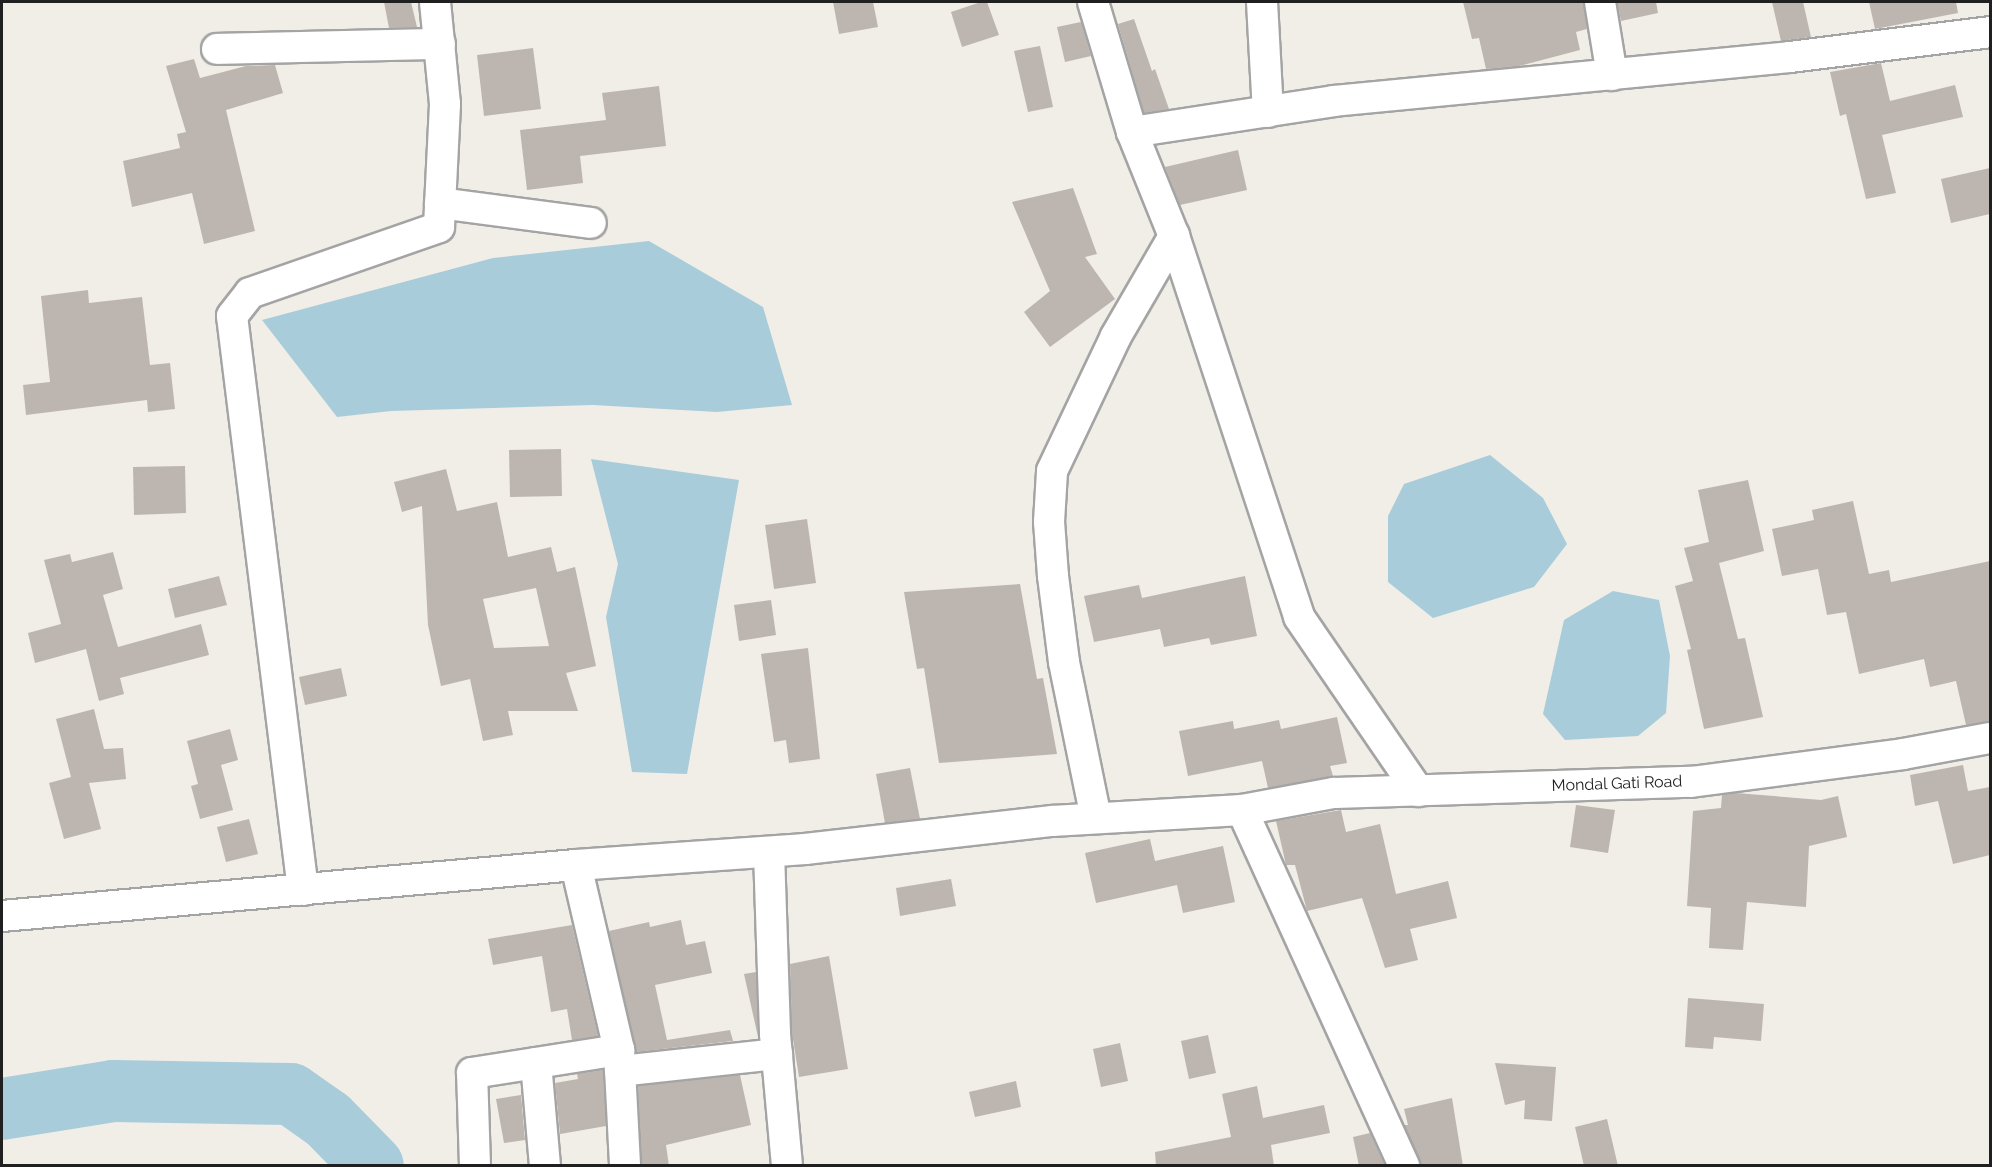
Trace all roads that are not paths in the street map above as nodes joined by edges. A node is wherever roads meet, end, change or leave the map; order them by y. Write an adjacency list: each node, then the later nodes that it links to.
1 (435, 2): 6 (street)
2 (1093, 2): 10 (street)
3 (1262, 2): 9 (street)
4 (1600, 2): 8 (street)
5 (1990, 32): 8 (street)
6 (440, 44): 7 (street); 11 (street)
7 (217, 49)
8 (1612, 75): 9 (street)
9 (1268, 112): 10 (street)
10 (1132, 132): 13 (street)
11 (440, 203): 12 (street); 20 (street)
12 (591, 223)
13 (1174, 236): 15 (street); 17 (street)
14 (1990, 738): 15 (street, Mondal Gati Road)
15 (1418, 791): 16 (street, Mondal Gati Road)
16 (1242, 810): 17 (street, Mondal Gati Road); 29 (street)
17 (1096, 818): 18 (street, Mondal Gati Road)
18 (769, 852): 19 (street, Mondal Gati Road); 22 (street)
19 (576, 865): 20 (street, Mondal Gati Road); 23 (street)
20 (303, 890): 21 (street, Mondal Gati Road)
21 (2, 916)
22 (777, 1054): 23 (street); 28 (street)
23 (619, 1060): 24 (street); 27 (street)
24 (536, 1063): 25 (street); 26 (street)
25 (475, 1166)
26 (545, 1166)
27 (625, 1166)
28 (787, 1166)
29 (1404, 1166)

